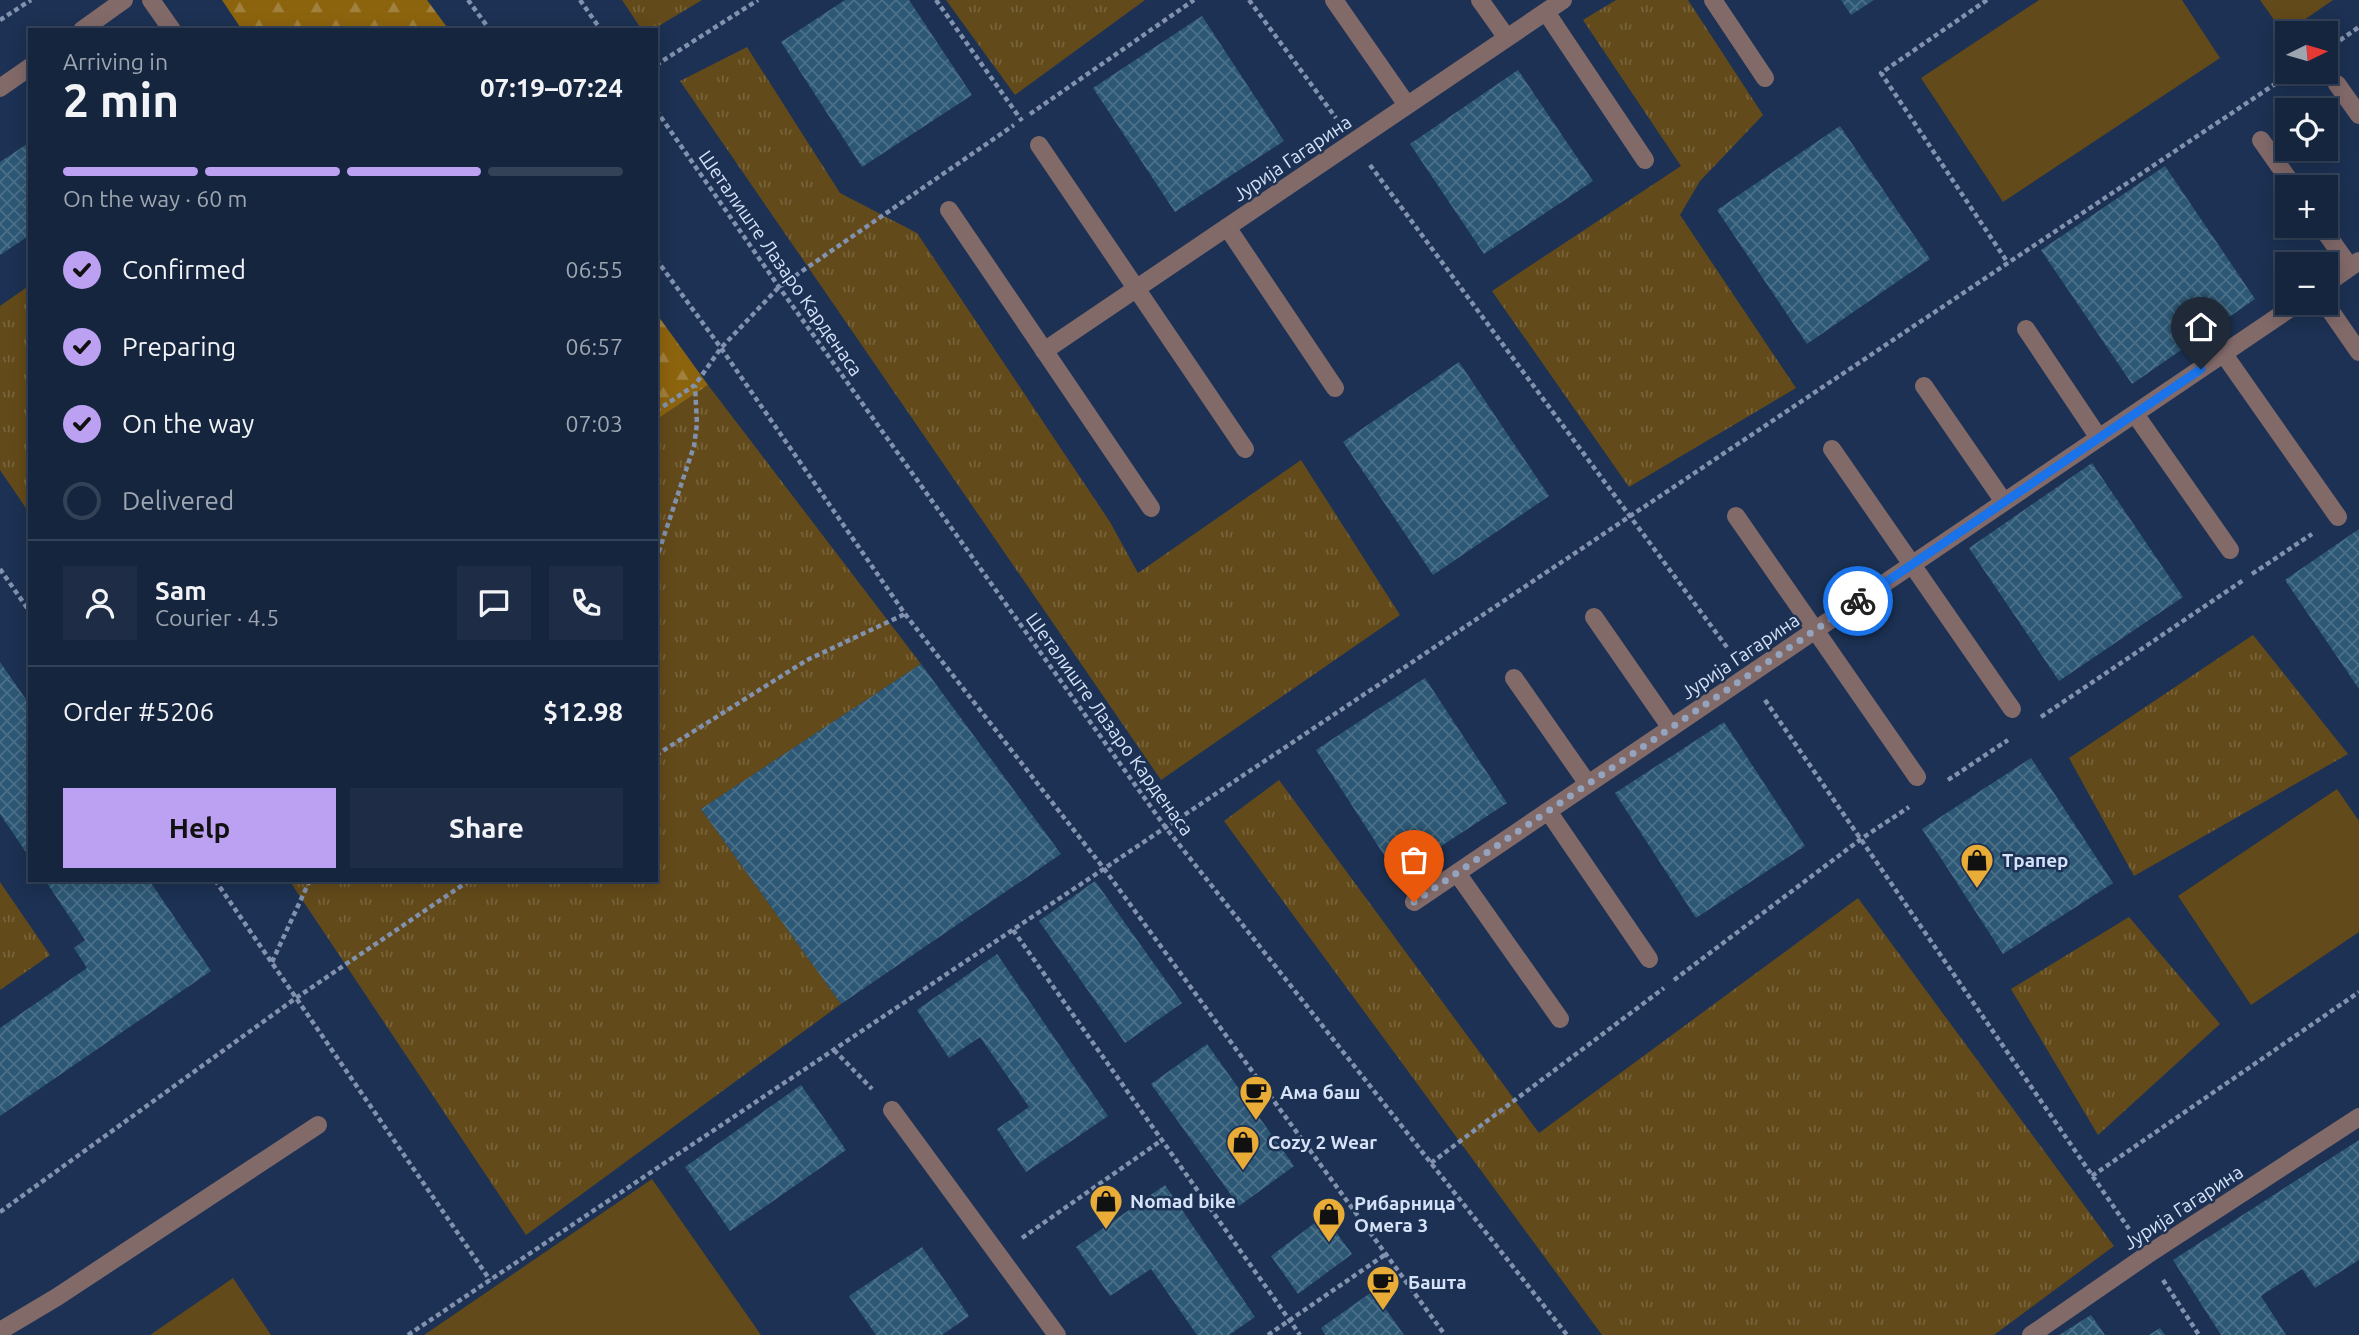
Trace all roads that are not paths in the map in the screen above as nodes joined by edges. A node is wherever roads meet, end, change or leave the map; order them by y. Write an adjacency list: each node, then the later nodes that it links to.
1 (124, 0): 8 (street)
2 (151, 0): 9 (street)
3 (1334, 0): 15 (street)
4 (1480, 0): 10 (street)
5 (1563, 0): 7 (street, Јурија Гагарина)
6 (1713, 0): 12 (street)
7 (1546, 12): 10 (street, Јурија Гагарина); 19 (street)
8 (85, 28)
9 (171, 28)
10 (1507, 38): 15 (street, Јурија Гагарина)
11 (28, 68): 14 (street)
12 (1765, 78)
13 (2337, 84): 16 (street)
14 (0, 88)
15 (1407, 105): 22 (street, Јурија Гагарина)
16 (2359, 115)
17 (2261, 140): 20 (street)
18 (1039, 145): 26 (street)
19 (1645, 160)
20 (2286, 175)
21 (949, 210): 30 (street)
22 (1227, 227): 26 (street, Јурија Гагарина); 34 (street)
23 (2331, 238): 24 (street)
24 (2354, 264): 25 (street)
25 (2338, 275)
26 (1136, 289): 30 (street, Јурија Гагарина); 37 (street)
27 (2280, 315): 32 (street, Јурија Гагарина)
28 (2333, 315): 31 (street)
29 (2026, 329): 36 (street)
30 (1044, 351): 40 (street)
31 (2359, 352)
32 (2223, 354): 35 (street, Јурија Гагарина); 42 (street)
33 (1924, 386): 39 (street)
34 (1335, 388)
35 (2135, 414): 36 (street, Јурија Гагарина); 43 (street)
36 (2099, 438): 39 (street, Јурија Гагарина)
37 (1245, 449)
38 (1832, 449): 44 (street)
39 (2004, 502): 44 (street, Јурија Гагарина)
40 (1150, 508)
41 (1736, 516): 46 (street)
42 (2337, 517)
43 (2230, 550)
44 (1912, 565): 46 (street, Јурија Гагарина); 48 (street)
45 (1594, 617): 49 (street)
46 (1815, 630): 49 (street, Јурија Гагарина); 50 (street)
47 (1514, 678): 51 (street)
48 (2012, 709)
49 (1671, 728): 51 (street, Јурија Гагарина)
50 (1917, 777)
51 (1588, 784): 52 (street, Јурија Гагарина)
52 (1548, 811): 53 (street, Јурија Гагарина); 55 (street)
53 (1457, 873): 54 (street, Јурија Гагарина); 56 (street)
54 (1414, 902)
55 (1649, 959)
56 (1560, 1019)
57 (892, 1110): 61 (street)
58 (2359, 1117): 62 (street, Јурија Гагарина)
59 (318, 1125): 60 (street)
60 (0, 1331)
61 (1058, 1335)
62 (2031, 1335)

